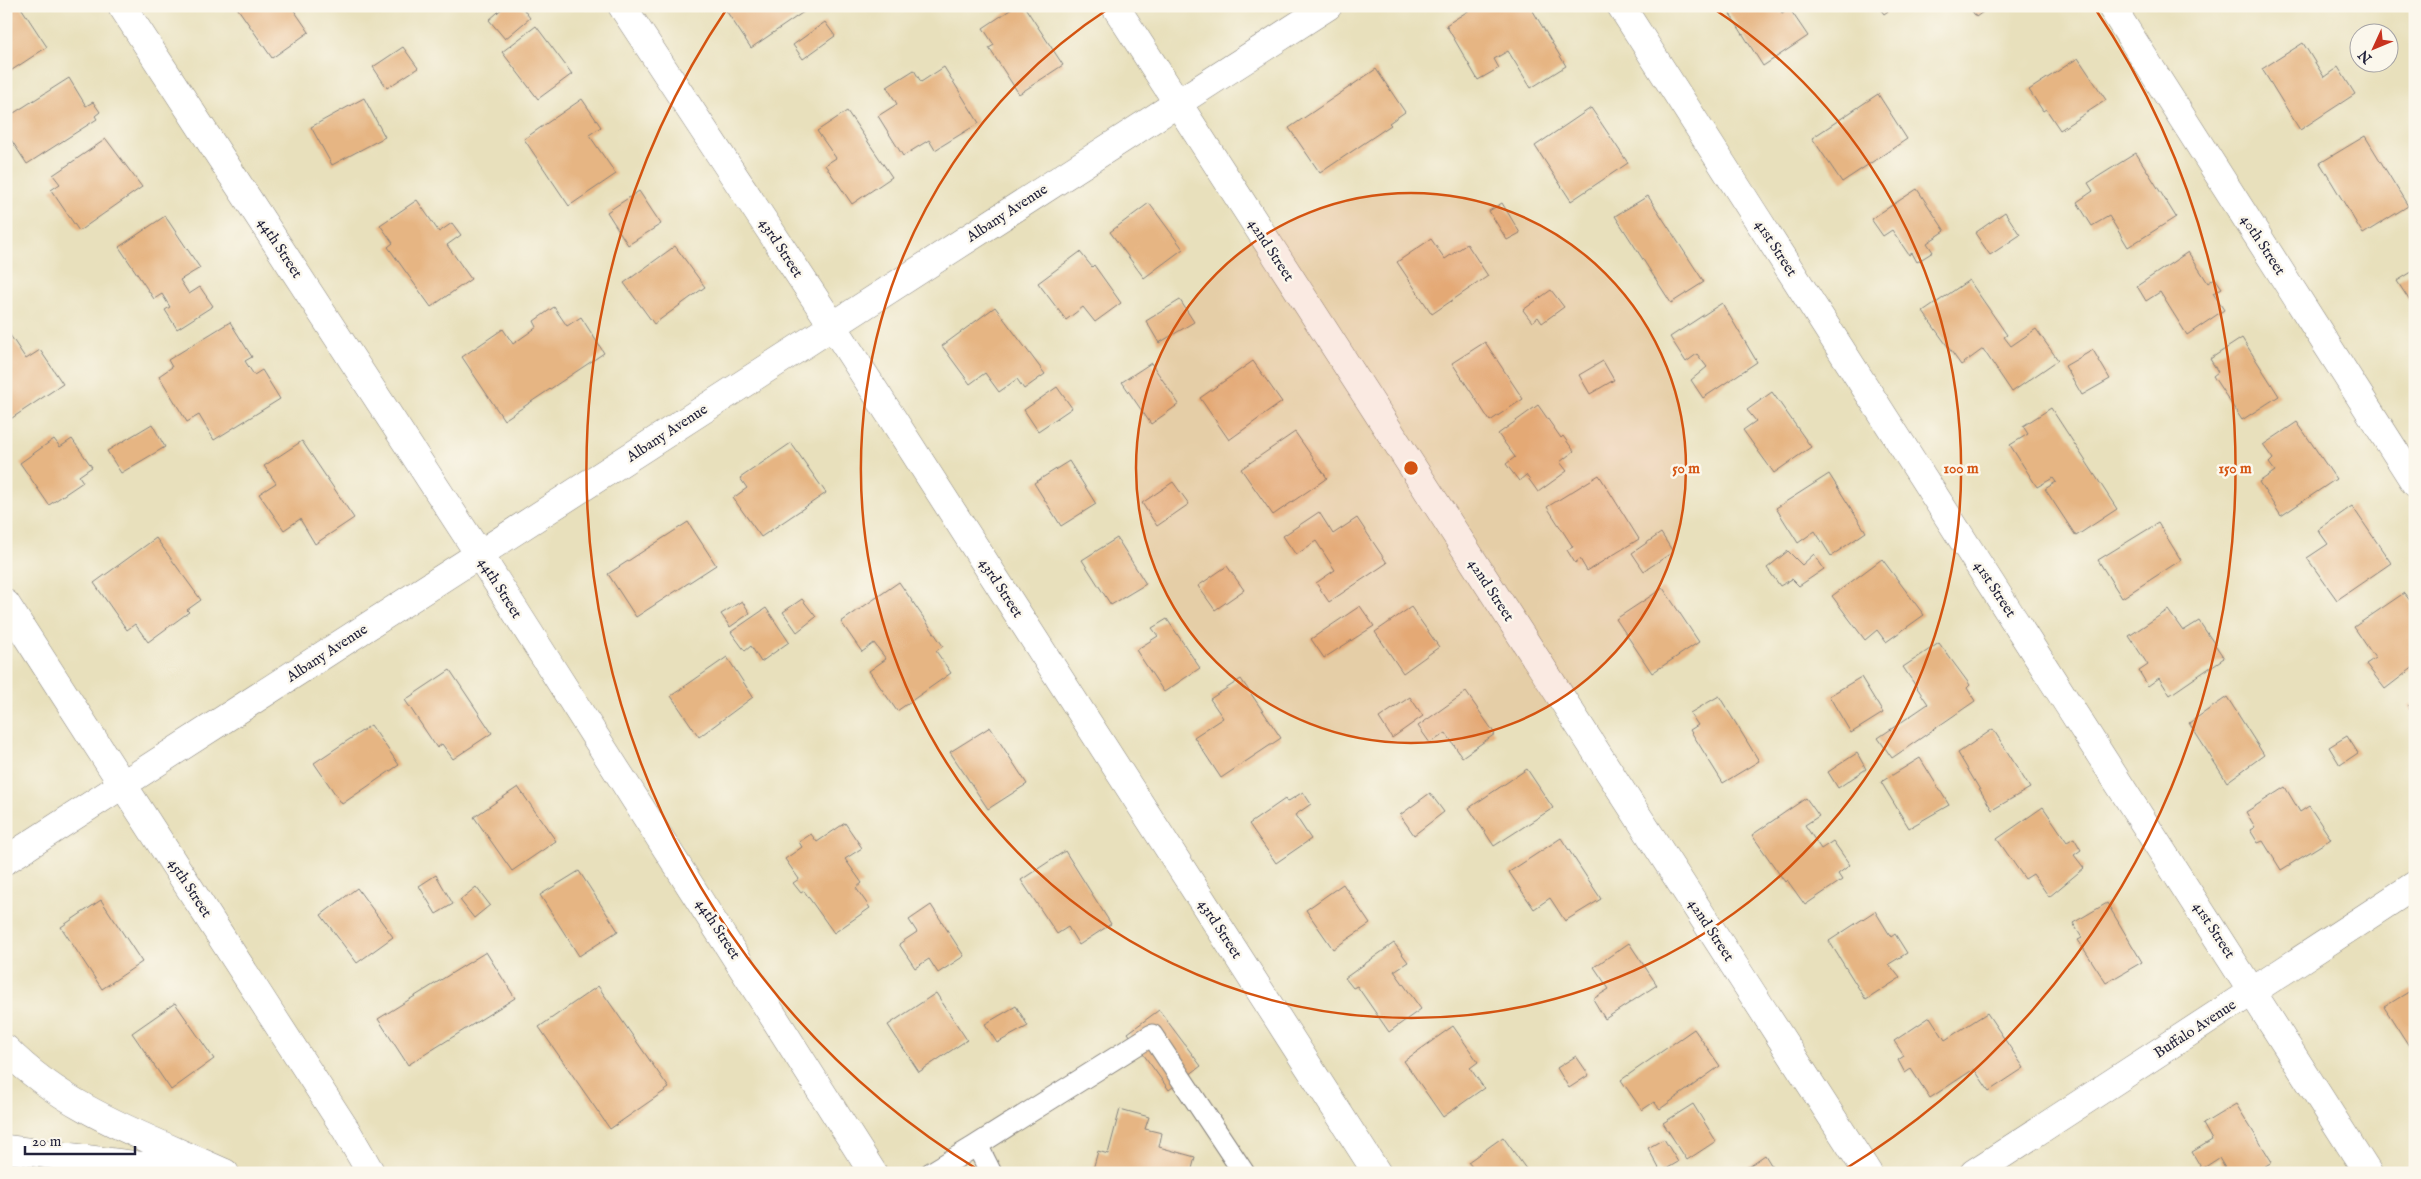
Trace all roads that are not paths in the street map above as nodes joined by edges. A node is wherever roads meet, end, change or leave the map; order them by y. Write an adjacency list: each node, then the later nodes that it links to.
1 (122, 6): 10 (main road, 44th Street)
2 (622, 6): 8 (main road, 43rd Street)
3 (1115, 6): 7 (main road, 42nd Street)
4 (1328, 6): 7 (main road, Albany Avenue)
5 (1621, 6): 15 (main road, 41st Street)
6 (2111, 6): 9 (main road, 40th Street)
7 (1177, 104): 8 (main road, Albany Avenue); 27 (main road, 42nd Street)
8 (832, 326): 10 (main road, Albany Avenue); 26 (main road, 43rd Street)
9 (2415, 483)
10 (479, 554): 12 (main road, Albany Avenue); 22 (main road, 44th Street)
11 (6, 604): 12 (main road, 45th Street)
12 (124, 784): 13 (main road, Albany Avenue); 21 (main road, 45th Street)
13 (6, 860)
14 (2415, 885): 15 (main road, Buffalo Avenue)
15 (2253, 992): 28 (main road, Buffalo Avenue); 29 (main road, 41st Street)
16 (6, 1048): 20 (main road)
17 (976, 1145): 23 (lane); 24 (lane); 25 (lane)
18 (6, 1149): 19 (main road)
19 (198, 1173)
20 (225, 1173)
21 (371, 1173)
22 (873, 1173)
23 (931, 1173)
24 (991, 1173)
25 (1244, 1173)
26 (1377, 1173)
27 (1868, 1173)
28 (1974, 1173)
29 (2368, 1173)

